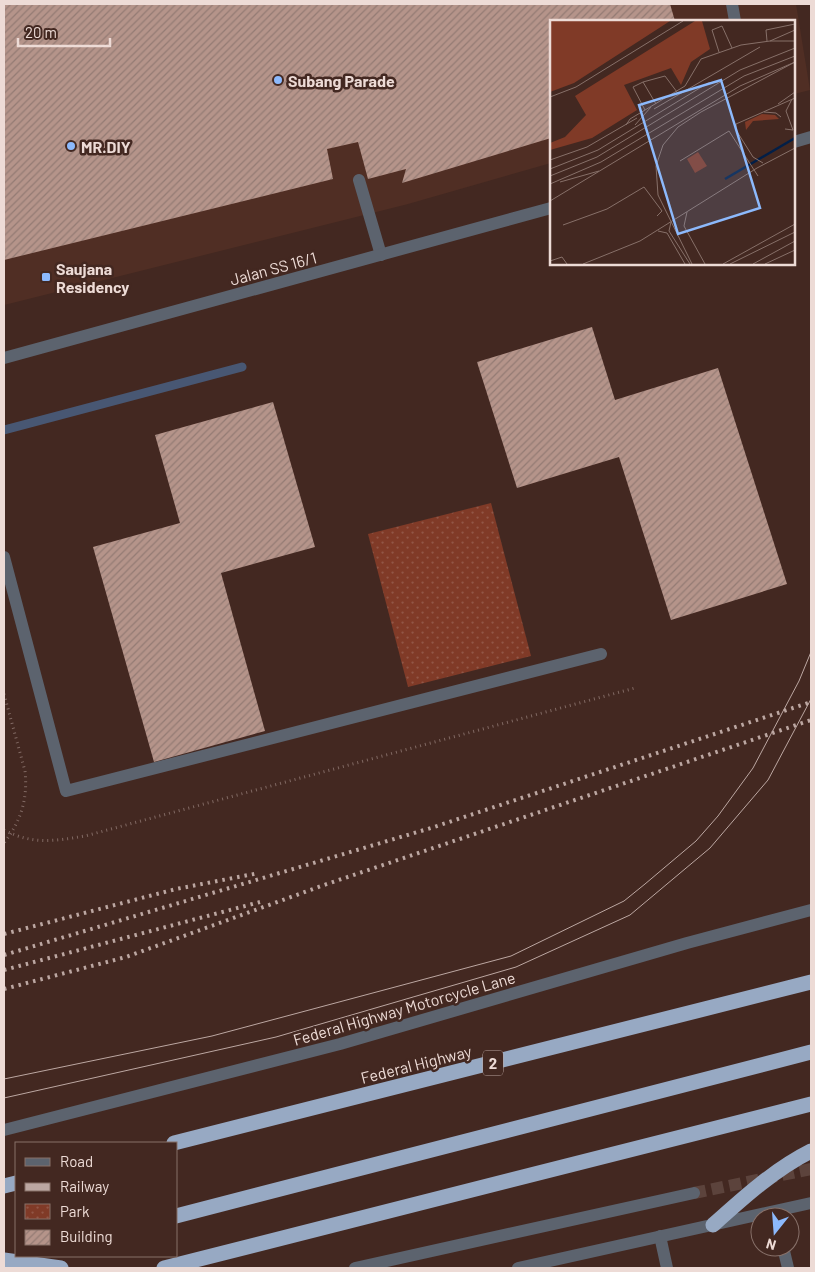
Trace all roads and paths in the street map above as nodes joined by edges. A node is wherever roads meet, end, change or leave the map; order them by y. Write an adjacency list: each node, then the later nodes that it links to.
1 (732, 4): 2 (street)
2 (735, 20)
3 (811, 137): 4 (street)
4 (795, 142)
5 (359, 180): 7 (street)
6 (550, 208): 7 (street, Jalan SS 16/1)
7 (381, 255): 8 (street, Jalan SS 16/1)
8 (4, 358)
9 (4, 557): 10 (street)
10 (601, 654)
11 (635, 688): 14 (path)
12 (4, 694): 14 (path)
13 (4, 830): 14 (path)
14 (11, 834): 15 (path)
15 (4, 843)
16 (811, 910): 20 (street, Federal Highway Motorcycle Lane)
17 (811, 982): 21 (highway, Federal Highway / 2)
18 (811, 1052): 26 (highway)
19 (811, 1104): 33 (highway)
20 (4, 1130)
21 (178, 1142)
22 (811, 1151): 28 (highway)
23 (694, 1193): 34 (street)
24 (811, 1203): 25 (street)
25 (798, 1207)
26 (178, 1215)
27 (750, 1219): 28 (street)
28 (713, 1225): 29 (street)
29 (660, 1236): 35 (street); 36 (street)
30 (17, 1257): 31 (highway)
31 (4, 1260): 32 (highway)
32 (61, 1268)
33 (164, 1268)
34 (355, 1268)
35 (518, 1268)
36 (667, 1268)

